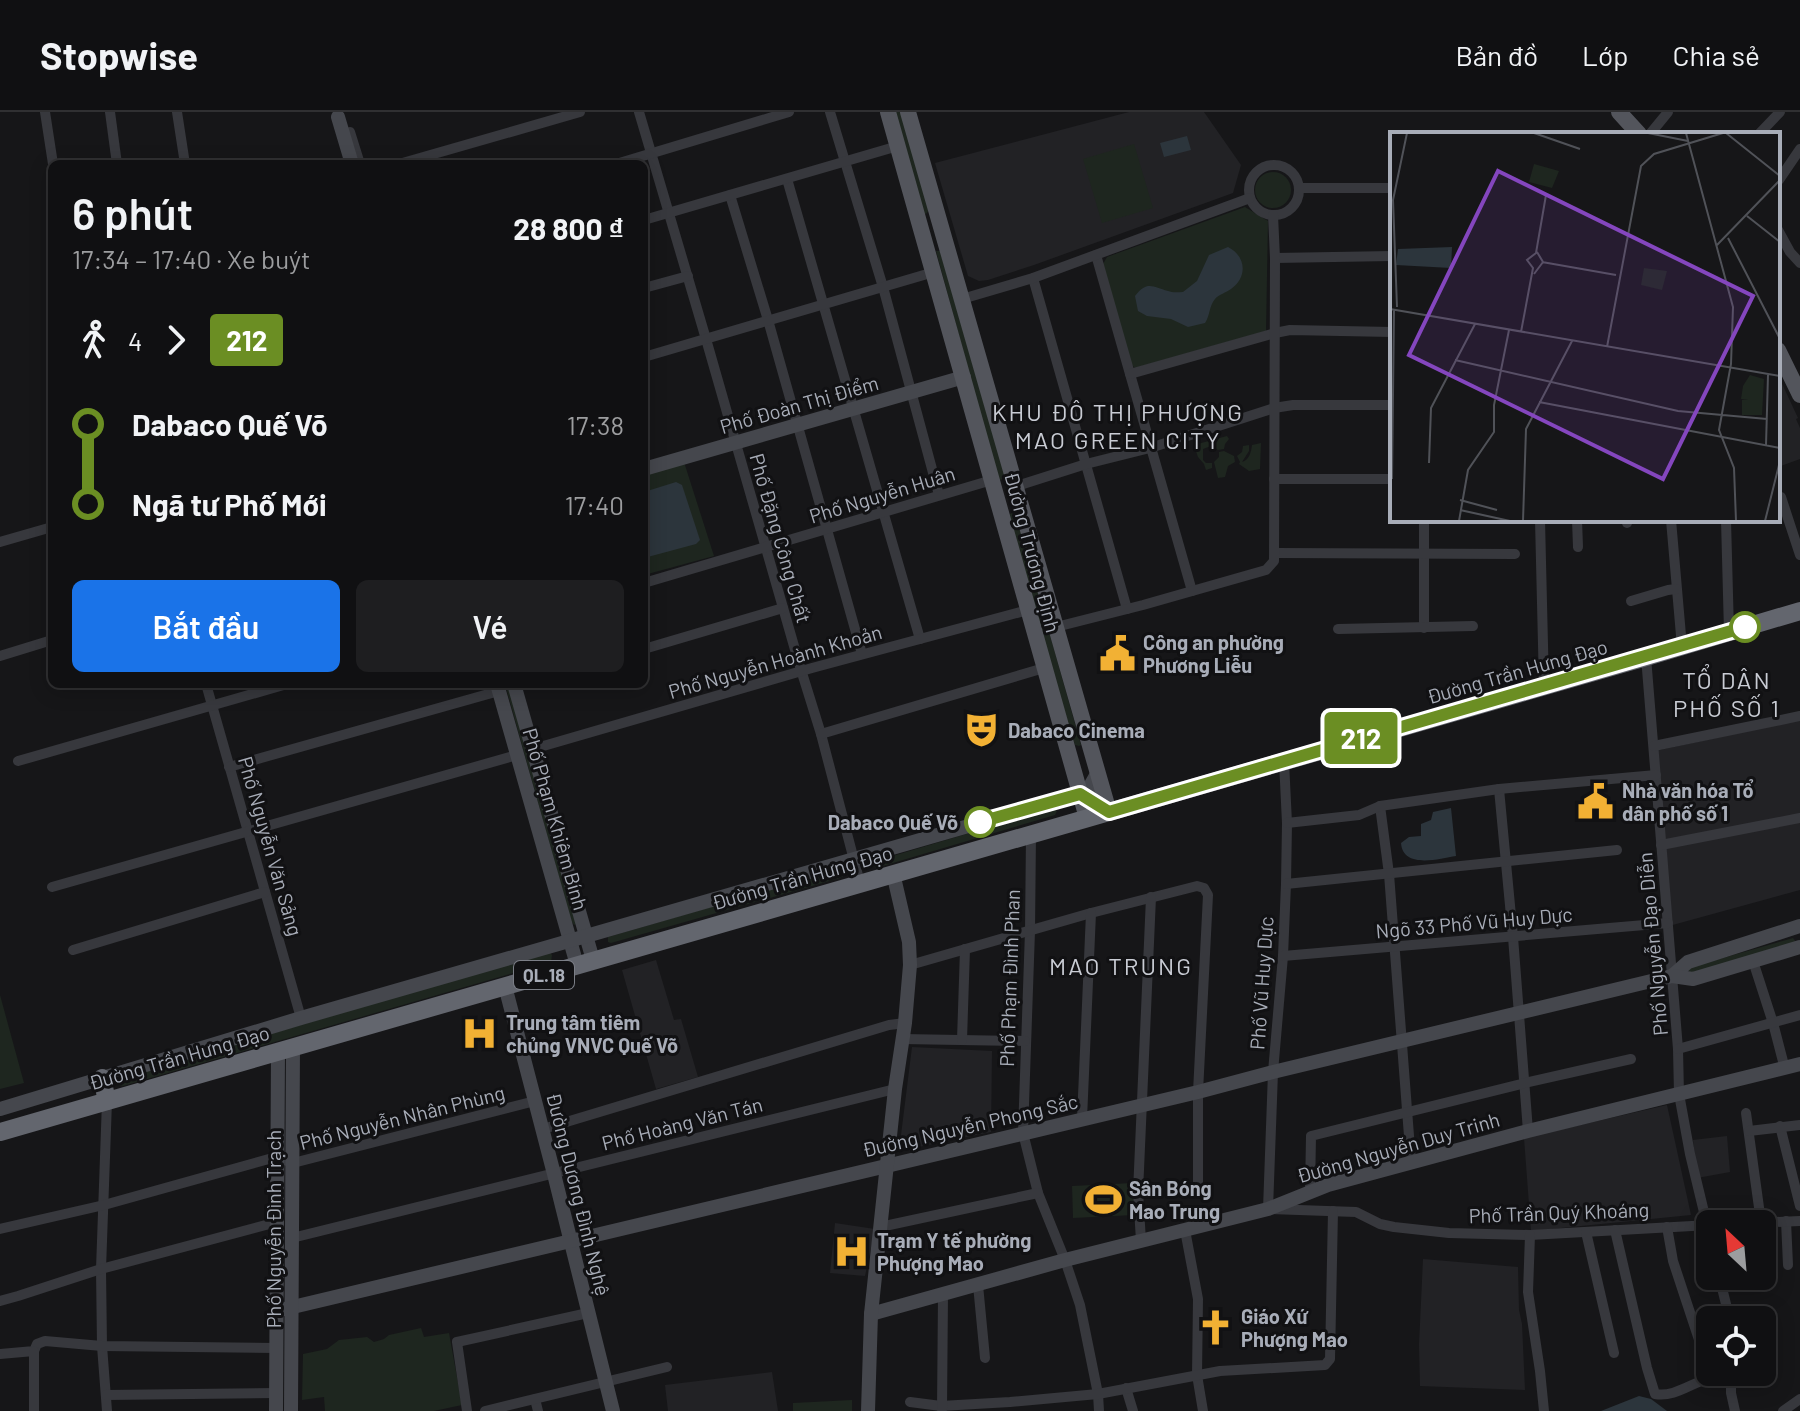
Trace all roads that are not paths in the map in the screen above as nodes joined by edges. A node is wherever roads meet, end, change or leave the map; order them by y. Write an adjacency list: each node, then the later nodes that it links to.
1 (45, 112): 20 (street)
2 (110, 112): 21 (street)
3 (177, 112): 22 (street)
4 (580, 112): 25 (street)
5 (639, 112): 19 (street, Phố Đặng Công Chất)
6 (789, 112): 19 (street)
7 (830, 112): 27 (street)
8 (888, 112): 17 (main road, Đường Trương Định)
9 (908, 112): 37 (main road, Đường Trương Định)
10 (1619, 112): 14 (main road)
11 (1668, 112): 15 (street)
12 (1780, 112): 16 (street)
13 (343, 122): 23 (main road); 24 (street)
14 (1637, 132)
15 (1652, 132)
16 (1761, 132)
17 (898, 146): 27 (street); 38 (main road, Đường Trương Định)
18 (1800, 149): 29 (street)
19 (652, 154): 26 (street); 34 (street, Phố Đặng Công Chất)
20 (52, 160)
21 (116, 160)
22 (184, 160)
23 (351, 160)
24 (358, 160)
25 (413, 160)
26 (630, 160)
27 (846, 162): 28 (street); 48 (street)
28 (787, 179): 32 (street); 50 (street)
29 (1780, 179)
30 (1299, 188): 31 (street); 33 (street); 35 (street)
31 (1390, 188)
32 (730, 195): 34 (street); 51 (street)
33 (1250, 198): 35 (street); 40 (street)
34 (669, 213): 36 (street); 45 (street, Phố Đặng Công Chất)
35 (1273, 215): 42 (street)
36 (648, 219)
37 (940, 227): 38 (main road); 49 (main road, Đường Trương Định)
38 (921, 232): 44 (main road, Đường Trương Định)
39 (1780, 234): 43 (street)
40 (1096, 255): 46 (street); 57 (street)
41 (1390, 256): 42 (street)
42 (1275, 258): 53 (street)
43 (1800, 263)
44 (934, 272): 48 (street); 58 (main road, Đường Trương Định)
45 (688, 276): 47 (street); 54 (street, Phố Đặng Công Chất)
46 (1033, 278): 49 (street); 67 (street)
47 (648, 287)
48 (883, 287): 50 (street); 59 (street)
49 (962, 299): 72 (main road, Đường Trương Định)
50 (824, 304): 51 (street); 63 (street)
51 (768, 320): 54 (street); 64 (street)
52 (1390, 332): 53 (street)
53 (1275, 333): 57 (street); 62 (street)
54 (706, 339): 56 (street); 65 (street, Phố Đặng Công Chất)
55 (1780, 354): 60 (main road)
56 (648, 356)
57 (1130, 374): 66 (street)
58 (964, 377): 59 (main road, Phố Đoàn Thị Điểm); 71 (main road, Đường Trương Định)
59 (911, 393): 63 (main road, Phố Đoàn Thị Điểm); 73 (street)
60 (1800, 395)
61 (1390, 405): 62 (street)
62 (1274, 408): 66 (street); 69 (street)
63 (854, 409): 64 (main road, Phố Đoàn Thị Điểm); 75 (street)
64 (798, 425): 65 (main road, Phố Đoàn Thị Điểm); 82 (street)
65 (735, 443): 68 (main road, Phố Đoàn Thị Điểm); 84 (street, Phố Đặng Công Chất)
66 (1150, 448): 67 (street); 92 (street)
67 (1086, 464): 72 (street); 95 (street)
68 (648, 468)
69 (1274, 479): 70 (street); 86 (street)
70 (1390, 479)
71 (994, 486): 72 (main road); 73 (street, Phố Nguyễn Huân); 96 (main road, Đường Trương Định)
72 (1017, 486): 99 (main road, Đường Trương Định)
73 (939, 495): 75 (street, Phố Nguyễn Huân)
74 (1781, 497): 89 (street)
75 (883, 512): 82 (street, Phố Nguyễn Huân); 103 (street)
76 (1424, 522): 87 (street)
77 (1540, 522): 112 (street)
78 (1577, 522): 85 (street)
79 (1671, 522): 91 (street)
80 (1726, 522): 102 (street)
81 (48, 528): 83 (street)
82 (826, 529): 84 (street, Phố Nguyễn Huân); 107 (street)
83 (0, 542)
84 (766, 547): 90 (street, Phố Nguyễn Huân); 94 (street, Phố Đặng Công Chất)
85 (1578, 547)
86 (1276, 553): 87 (street); 92 (street)
87 (1423, 554): 88 (street); 100 (street)
88 (1515, 554)
89 (1800, 555)
90 (648, 582)
91 (1676, 589): 93 (street); 105 (street)
92 (1192, 591): 95 (street)
93 (1631, 601)
94 (783, 608): 106 (street); 111 (street, Phố Đặng Công Chất)
95 (1127, 609): 99 (street)
96 (1028, 610): 103 (street, Phố Nguyễn Hoành Khoản); 110 (main road, Đường Trương Định)
97 (1800, 611): 102 (highway, Đường Trần Hưng Đạo / QL.18)
98 (1473, 626): 100 (street)
99 (1056, 627): 126 (main road, Đường Trương Định)
100 (1424, 628): 101 (street)
101 (1338, 629)
102 (1729, 632): 105 (highway, Đường Trần Hưng Đạo / QL.18)
103 (920, 639): 107 (street, Phố Nguyễn Hoành Khoản)
104 (48, 641): 108 (street)
105 (1682, 647): 109 (highway, Đường Trần Hưng Đạo / QL.18)
106 (648, 648)
107 (862, 654): 111 (street, Phố Nguyễn Hoành Khoản)
108 (0, 656)
109 (1646, 657): 112 (highway, Đường Trần Hưng Đạo / QL.18); 120 (street, Phố Nguyễn Đạo Diễn)
110 (1044, 668): 119 (street); 129 (main road, Đường Trương Định)
111 (801, 671): 119 (street, Phố Đặng Công Chất); 121 (street, Phố Nguyễn Hoành Khoản)
112 (1544, 686): 124 (highway, Đường Trần Hưng Đạo / QL.18)
113 (207, 688): 117 (street, Phố Nguyễn Văn Sảng)
114 (273, 688): 117 (street)
115 (498, 688): 122 (main road, Phố Phạm Khiêm Bính); 125 (street)
116 (519, 688): 121 (main road, Phố Phạm Khiêm Bính)
117 (212, 705): 123 (street); 125 (street, Phố Nguyễn Văn Sảng)
118 (1800, 716): 120 (street)
119 (821, 734): 139 (street, Phố Đặng Công Chất)
120 (1654, 746): 127 (street, Phố Nguyễn Đạo Diễn)
121 (533, 749): 152 (main road, Phố Phạm Khiêm Bính)
122 (517, 755): 135 (street); 154 (main road, Phố Phạm Khiêm Bính)
123 (18, 761)
124 (1284, 761): 131 (highway, Đường Trần Hưng Đạo / QL.18); 134 (street, Phố Vũ Huy Dực)
125 (229, 767): 135 (street, Phố Nguyễn Văn Sảng)
126 (1097, 774): 129 (main road); 131 (main road, Đường Trương Định)
127 (1656, 775): 128 (street); 137 (street, Phố Nguyễn Đạo Diễn)
128 (1499, 789): 130 (street); 140 (street)
129 (1080, 794): 131 (main road); 132 (main road, Đường Trương Định); 139 (main road, Đường Trần Hưng Đạo)
130 (1380, 806): 134 (street); 142 (street)
131 (1109, 812): 132 (highway, Đường Trần Hưng Đạo / QL.18)
132 (1087, 818): 136 (highway, Đường Trần Hưng Đạo / QL.18)
133 (1800, 818): 137 (street)
134 (1287, 823): 144 (street, Phố Vũ Huy Dực)
135 (248, 832): 145 (street); 146 (street, Phố Nguyễn Văn Sảng)
136 (1031, 834): 141 (highway, Đường Trần Hưng Đạo / QL.18); 151 (street, Phố Phạm Đình Phan)
137 (1661, 845): 149 (street, Phố Nguyễn Đạo Diễn)
138 (1617, 850): 140 (street)
139 (853, 858): 143 (street, Phố Đặng Công Chất); 152 (main road, Đường Trần Hưng Đạo)
140 (1506, 861): 142 (street); 153 (street)
141 (893, 873): 143 (highway, Đường Trần Hưng Đạo / QL.18); 162 (main road)
142 (1389, 874): 144 (street); 156 (street)
143 (860, 883): 161 (highway, Đường Trần Hưng Đạo / QL.18)
144 (1286, 884): 159 (street, Phố Vũ Huy Dực)
145 (52, 887)
146 (265, 892): 158 (street); 167 (street, Phố Nguyễn Văn Sảng)
147 (1151, 897): 148 (street); 183 (street); 187 (street)
148 (1091, 913): 151 (street); 191 (street)
149 (1668, 923): 153 (street, Ngõ 33 Phố Vũ Huy Dực); 163 (street, Phố Nguyễn Đạo Diễn)
150 (1797, 927): 155 (main road); 163 (main road, Đường Nguyễn Phong Sắc)
151 (1030, 931): 157 (street); 172 (street, Phố Phạm Đình Phan)
152 (586, 936): 154 (main road, Đường Trần Hưng Đạo); 161 (main road, Phố Phạm Khiêm Bính)
153 (1513, 937): 156 (street, Ngõ 33 Phố Vũ Huy Dực); 165 (street)
154 (570, 940): 161 (main road, Phố Phạm Khiêm Bính); 167 (main road, Đường Trần Hưng Đạo)
155 (1800, 945): 160 (main road, Đường Nguyễn Phong Sắc)
156 (1394, 948): 159 (street, Ngõ 33 Phố Vũ Huy Dực); 173 (street)
157 (965, 949): 162 (street); 171 (street)
158 (73, 950)
159 (1283, 956): 179 (street, Phố Vũ Huy Dực)
160 (1753, 961): 163 (main road, Đường Nguyễn Phong Sắc); 169 (street)
161 (585, 962): 164 (highway, Đường Trần Hưng Đạo / QL.18)
162 (910, 965): 168 (main road)
163 (1672, 976): 165 (main road, Đường Nguyễn Phong Sắc); 174 (street, Phố Nguyễn Đạo Diễn)
164 (505, 986): 175 (highway, Đường Trần Hưng Đạo / QL.18); 186 (main road, Đường Dương Đình Nghệ)
165 (1518, 1013): 173 (main road, Đường Nguyễn Phong Sắc); 181 (street)
166 (1800, 1015): 169 (street)
167 (301, 1018): 180 (main road, Đường Trần Hưng Đạo)
168 (905, 1023): 170 (main road); 194 (street)
169 (1773, 1023): 174 (street); 178 (street)
170 (902, 1039): 171 (street); 182 (main road)
171 (962, 1040): 172 (street)
172 (1025, 1041): 198 (street, Phố Phạm Đình Phan)
173 (1403, 1042): 179 (main road, Đường Nguyễn Phong Sắc); 189 (street)
174 (1678, 1049): 184 (street, Phố Nguyễn Đạo Diễn)
175 (285, 1050): 185 (highway, Đường Trần Hưng Đạo / QL.18); 199 (main road, Phố Nguyễn Đình Trạch); 201 (main road, Phố Nguyễn Đình Trạch)
176 (1631, 1059): 181 (street)
177 (1800, 1064): 178 (main road, Đường Nguyễn Duy Trinh)
178 (1785, 1069): 184 (main road, Đường Nguyễn Duy Trinh)
179 (1273, 1072): 183 (main road, Đường Nguyễn Phong Sắc); 210 (street, Phố Vũ Huy Dực)
180 (102, 1078): 185 (highway); 188 (main road, Đường Trần Hưng Đạo)
181 (1525, 1083): 189 (street); 195 (street)
182 (895, 1089): 202 (main road); 203 (street, Phố Hoàng Văn Tán)
183 (1198, 1092): 187 (main road, Đường Nguyễn Phong Sắc); 204 (street)
184 (1679, 1094): 195 (main road, Đường Nguyễn Duy Trinh); 211 (street, Phố Nguyễn Đạo Diễn)
185 (107, 1101): 197 (highway, Đường Trần Hưng Đạo / QL.18); 208 (street)
186 (535, 1101): 194 (main road, Đường Dương Đình Nghệ); 201 (street, Phố Nguyễn Nhân Phùng)
187 (1143, 1104): 191 (main road, Đường Nguyễn Phong Sắc); 227 (street)
188 (0, 1109)
189 (1408, 1113): 200 (street); 206 (street)
190 (1746, 1113): 196 (street)
191 (1082, 1119): 198 (main road, Đường Nguyễn Phong Sắc)
192 (1800, 1125): 193 (street)
193 (1780, 1126): 196 (street); 205 (street)
194 (543, 1129): 203 (main road, Đường Dương Đình Nghệ)
195 (1528, 1131): 200 (main road, Đường Nguyễn Duy Trinh)
196 (1749, 1131): 212 (street)
197 (0, 1132)
198 (1023, 1133): 202 (main road, Đường Nguyễn Phong Sắc); 207 (street, Phố Phạm Đình Phan)
199 (276, 1157): 201 (street, Phố Nguyễn Nhân Phùng); 208 (street, Phố Nguyễn Nhân Phùng); 217 (main road, Phố Nguyễn Đình Trạch)
200 (1411, 1162): 206 (main road, Đường Nguyễn Duy Trinh)
201 (293, 1163): 226 (main road, Phố Nguyễn Đình Trạch)
202 (888, 1165): 219 (main road); 228 (main road, Đường Nguyễn Phong Sắc)
203 (554, 1174): 226 (street, Phố Hoàng Văn Tán); 228 (main road, Đường Dương Đình Nghệ)
204 (1198, 1182)
205 (1798, 1185): 209 (street)
206 (1310, 1192): 210 (main road, Đường Nguyễn Duy Trinh)
207 (1038, 1193): 219 (street); 229 (street, Phố Phạm Đình Phan)
208 (104, 1205): 221 (street, Phố Nguyễn Nhân Phùng); 231 (street)
209 (1800, 1206)
210 (1268, 1209): 213 (street, Phố Trần Quý Khoáng); 222 (main road, Đường Nguyễn Duy Trinh)
211 (1705, 1210)
212 (1759, 1210)
213 (1333, 1211): 225 (street, Phố Trần Quý Khoáng); 247 (street)
214 (1776, 1221): 215 (street)
215 (1786, 1221): 216 (street); 230 (street)
216 (1800, 1221)
217 (277, 1222): 231 (street); 236 (main road, Phố Nguyễn Đình Trạch)
218 (1696, 1226): 220 (street, Phố Trần Quý Khoáng)
219 (880, 1227): 238 (main road)
220 (1667, 1227): 223 (street, Phố Trần Quý Khoáng); 239 (street)
221 (0, 1229)
222 (1185, 1230): 227 (main road, Đường Nguyễn Duy Trinh); 247 (street)
223 (1615, 1230): 224 (street, Phố Trần Quý Khoáng); 249 (street)
224 (1586, 1232): 225 (street, Phố Trần Quý Khoáng); 243 (street)
225 (1530, 1235): 273 (street)
226 (292, 1238): 235 (main road, Phố Nguyễn Đình Trạch)
227 (1141, 1241): 229 (main road, Đường Nguyễn Duy Trinh)
228 (571, 1242): 235 (main road, Đường Nguyễn Phong Sắc); 237 (main road, Đường Dương Đình Nghệ)
229 (1065, 1260): 232 (main road, Đường Nguyễn Duy Trinh); 254 (street, Phố Phạm Đình Phan)
230 (1788, 1265)
231 (101, 1269): 234 (street); 240 (street)
232 (978, 1285): 233 (main road, Đường Nguyễn Duy Trinh); 245 (street)
233 (943, 1295): 238 (main road, Đường Nguyễn Duy Trinh); 260 (street)
234 (0, 1301)
235 (293, 1308): 236 (main road, Đường Nguyễn Phong Sắc); 264 (main road, Phố Nguyễn Đình Trạch)
236 (276, 1311): 241 (main road, Phố Nguyễn Đình Trạch)
237 (588, 1313): 248 (main road, Đường Dương Đình Nghệ); 265 (street)
238 (871, 1314): 269 (main road)
239 (1696, 1331)
240 (102, 1346): 241 (street); 242 (street); 255 (street)
241 (276, 1348): 253 (main road, Phố Nguyễn Đình Trạch)
242 (34, 1351): 244 (street); 261 (street)
243 (1614, 1353)
244 (0, 1354)
245 (985, 1358)
246 (667, 1367): 248 (street)
247 (1197, 1375): 251 (street); 272 (street)
248 (605, 1383): 257 (street); 268 (main road, Đường Dương Đình Nghệ)
249 (1696, 1383)
250 (1732, 1386): 274 (street)
251 (1126, 1388): 254 (street); 271 (street)
252 (1800, 1389): 256 (street)
253 (276, 1393): 255 (street); 263 (main road, Phố Nguyễn Đình Trạch)
254 (1098, 1394): 259 (street); 270 (street, Phố Phạm Đình Phan)
255 (106, 1395): 262 (street)
256 (1800, 1398): 275 (street)
257 (535, 1399): 266 (street); 267 (street)
258 (910, 1402): 260 (street)
259 (1036, 1405): 260 (street)
260 (942, 1408)
261 (34, 1411)
262 (107, 1411)
263 (276, 1411)
264 (291, 1411)
265 (467, 1411)
266 (485, 1411)
267 (538, 1411)
268 (613, 1411)
269 (868, 1411)
270 (1099, 1411)
271 (1133, 1411)
272 (1203, 1411)
273 (1544, 1411)
274 (1735, 1411)
275 (1783, 1411)

